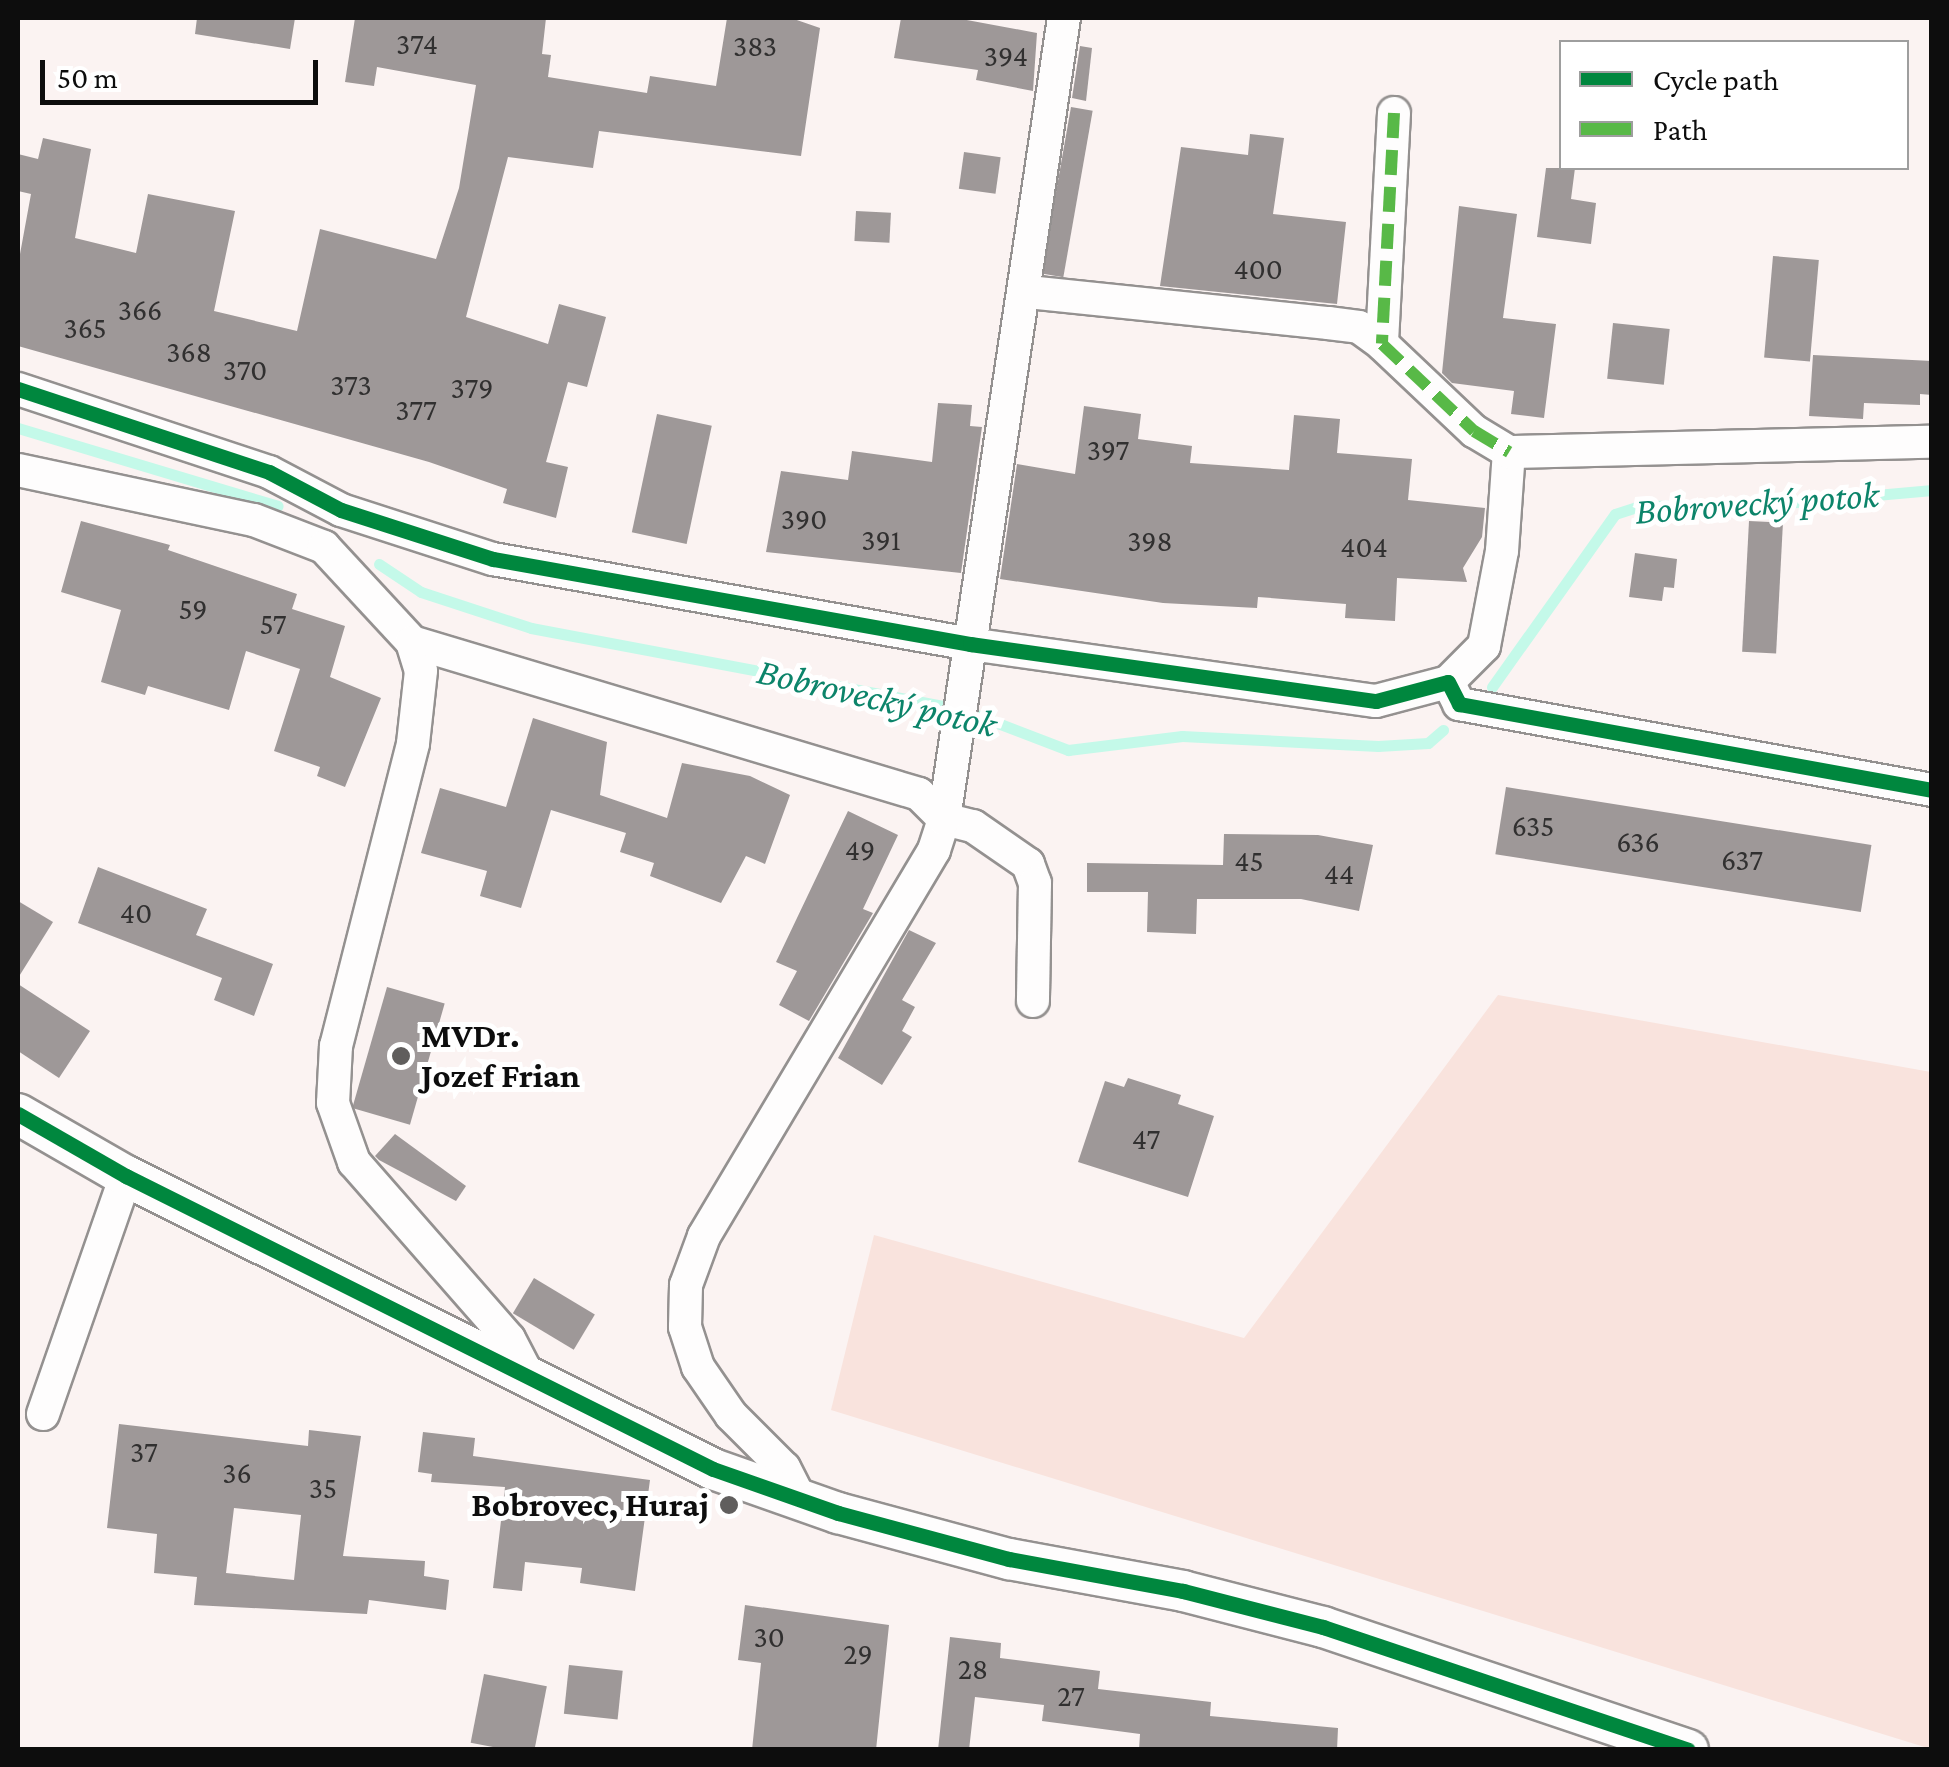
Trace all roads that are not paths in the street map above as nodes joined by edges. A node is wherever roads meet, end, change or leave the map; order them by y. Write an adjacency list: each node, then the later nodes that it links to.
1 (1064, 18): 3 (street)
2 (1394, 113): 4 (street)
3 (1028, 292): 4 (street); 12 (street)
4 (1382, 344): 7 (street)
5 (18, 389): 9 (street)
6 (1932, 442): 7 (street)
7 (1509, 452): 13 (street)
8 (18, 470): 10 (street)
9 (341, 510): 10 (street); 12 (street)
10 (324, 548): 11 (street)
11 (412, 642): 15 (street); 19 (street)
12 (970, 644): 13 (street); 15 (street)
13 (1448, 682): 14 (street)
14 (1932, 790)
15 (944, 819): 16 (street); 21 (street)
16 (1033, 1001)
17 (18, 1114): 18 (street)
18 (126, 1176): 19 (street); 20 (street)
19 (532, 1383): 21 (street)
20 (43, 1414)
21 (801, 1501): 22 (street)
22 (1688, 1750)

